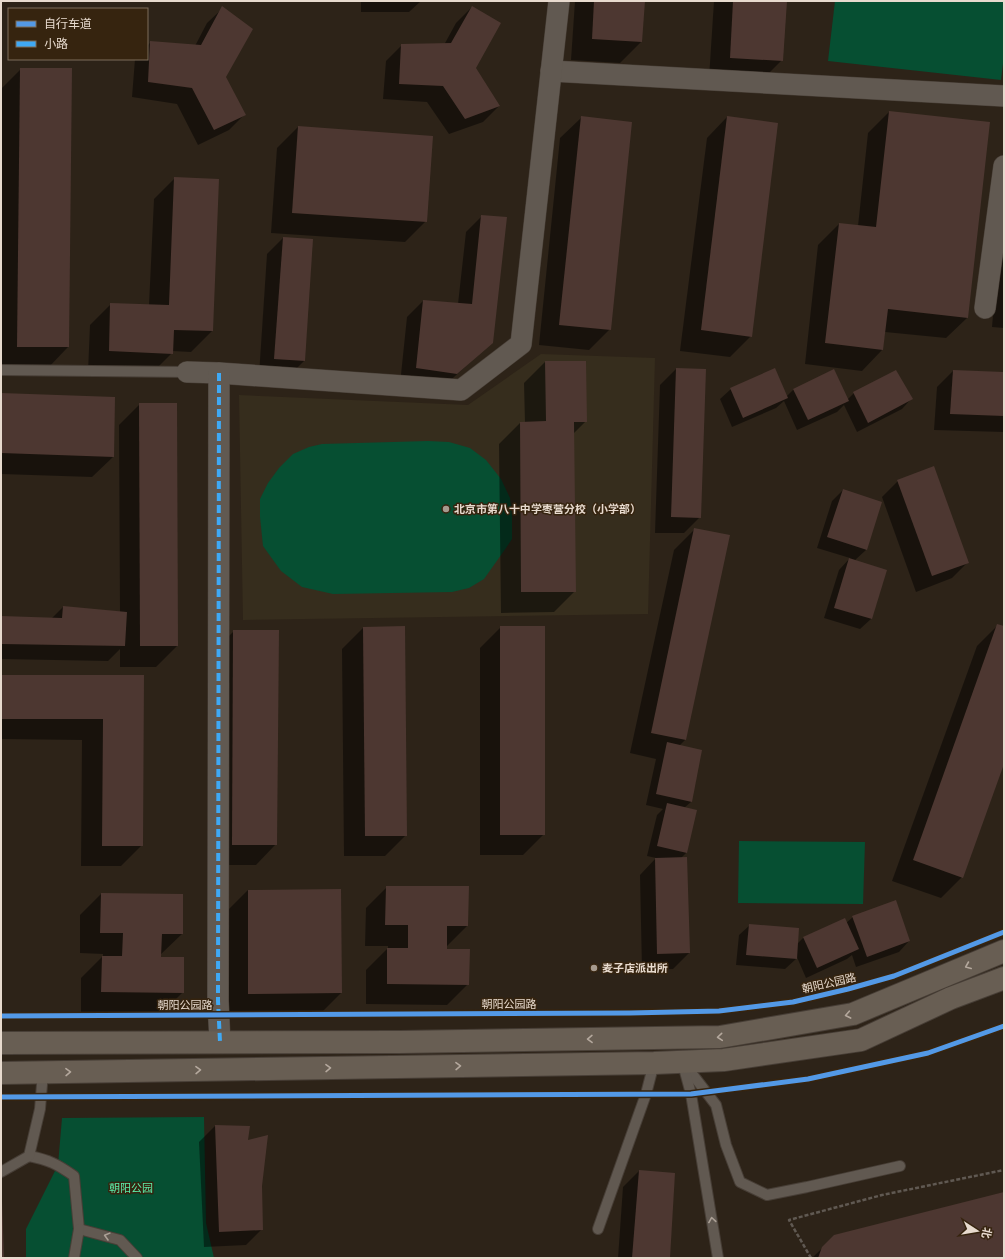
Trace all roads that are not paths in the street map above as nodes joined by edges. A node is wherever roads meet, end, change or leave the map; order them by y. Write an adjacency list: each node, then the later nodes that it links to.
1 (559, 1): 2 (street)
2 (551, 71): 3 (street); 8 (street)
3 (1004, 96)
4 (1004, 166): 5 (street)
5 (985, 308)
6 (1, 370): 7 (lane)
7 (187, 372): 8 (street)
8 (219, 373): 11 (street)
9 (1004, 951): 11 (main road, one-way to 11)
10 (1004, 978): 13 (main road)
11 (220, 1042): 12 (main road)
12 (1, 1043)
13 (683, 1062): 14 (main road); 18 (lane); 24 (lane, one-way to 13)
14 (654, 1063): 15 (main road, one-way to 14); 21 (lane)
15 (43, 1072): 16 (main road); 17 (lane)
16 (1, 1073)
17 (29, 1156): 19 (lane); 20 (lane)
18 (900, 1166)
19 (1, 1172)
20 (79, 1229): 22 (lane); 23 (lane, one-way to 20)
21 (598, 1229)
22 (74, 1258)
23 (137, 1258)
24 (718, 1258)

